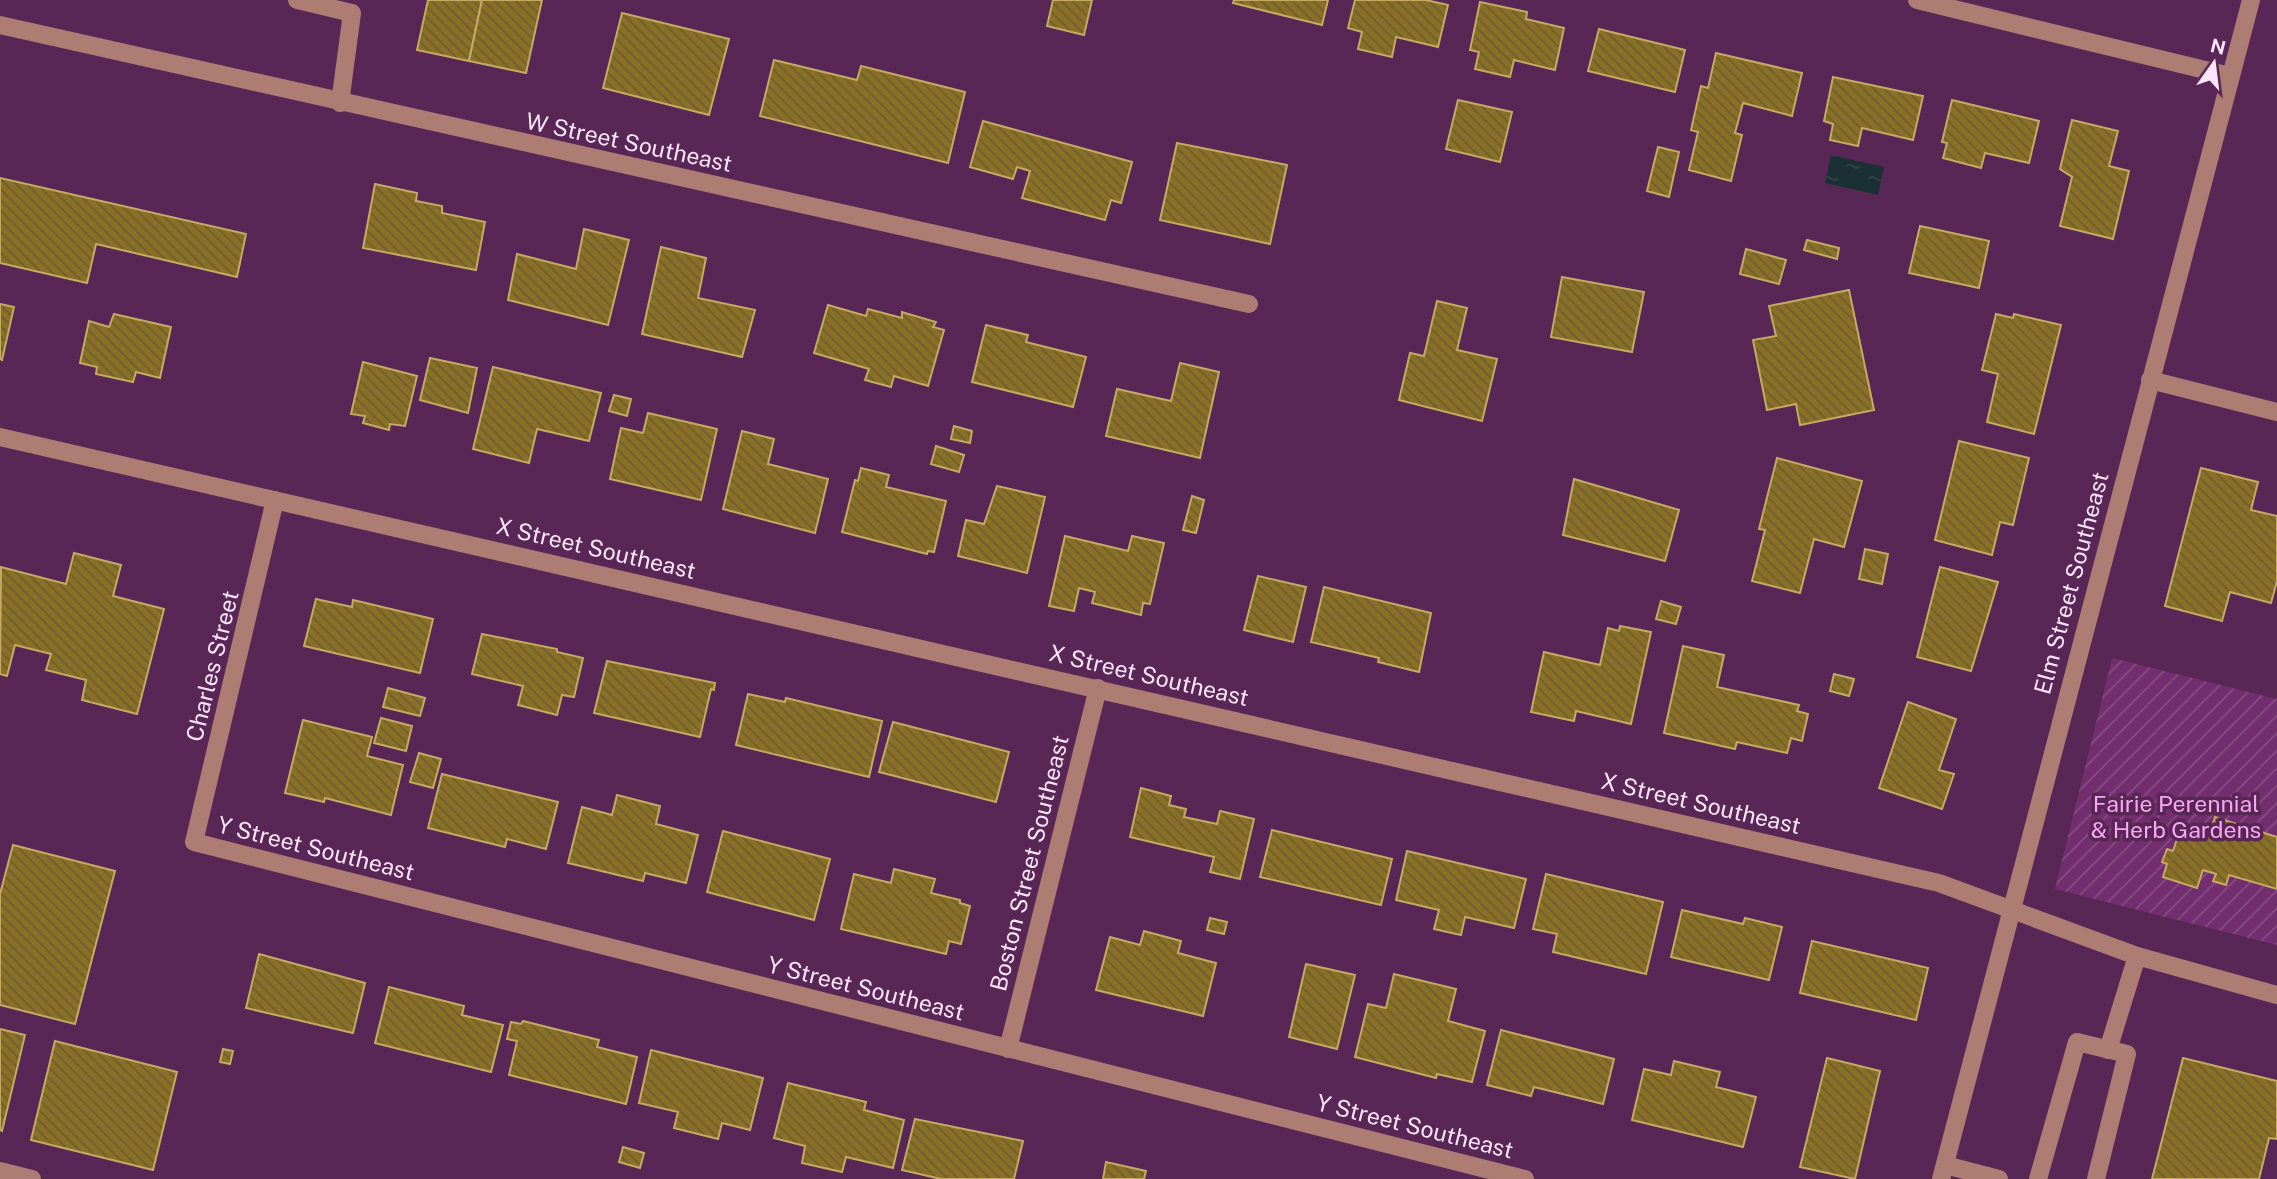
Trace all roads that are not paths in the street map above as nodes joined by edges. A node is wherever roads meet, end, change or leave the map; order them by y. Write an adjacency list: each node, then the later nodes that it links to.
1 (297, 0): 6 (street)
2 (1917, 0): 5 (street)
3 (2251, 0): 5 (street, Elm Street Southeast)
4 (0, 25): 6 (street, W Street Southeast)
5 (2230, 76): 8 (street, Elm Street Southeast)
6 (340, 103): 7 (street, W Street Southeast)
7 (1249, 304)
8 (2150, 380): 9 (street); 14 (street, Elm Street Southeast)
9 (2277, 412)
10 (0, 437): 11 (street, X Street Southeast)
11 (275, 500): 12 (street, X Street Southeast); 13 (street, Charles Street)
12 (1098, 688): 14 (street, X Street Southeast); 17 (street, Boston Street Southeast)
13 (194, 842): 17 (street, Y Street Southeast)
14 (2011, 908): 15 (street, X Street Southeast); 20 (street, Elm Street Southeast)
15 (2137, 956): 16 (street, X Street Southeast); 18 (street)
16 (2277, 995)
17 (1008, 1049): 22 (street, Y Street Southeast)
18 (2108, 1049): 24 (street); 25 (street)
19 (0, 1171): 21 (street)
20 (1943, 1172): 23 (street)
21 (32, 1179)
22 (1525, 1179)
23 (2000, 1179)
24 (2038, 1179)
25 (2096, 1179)

